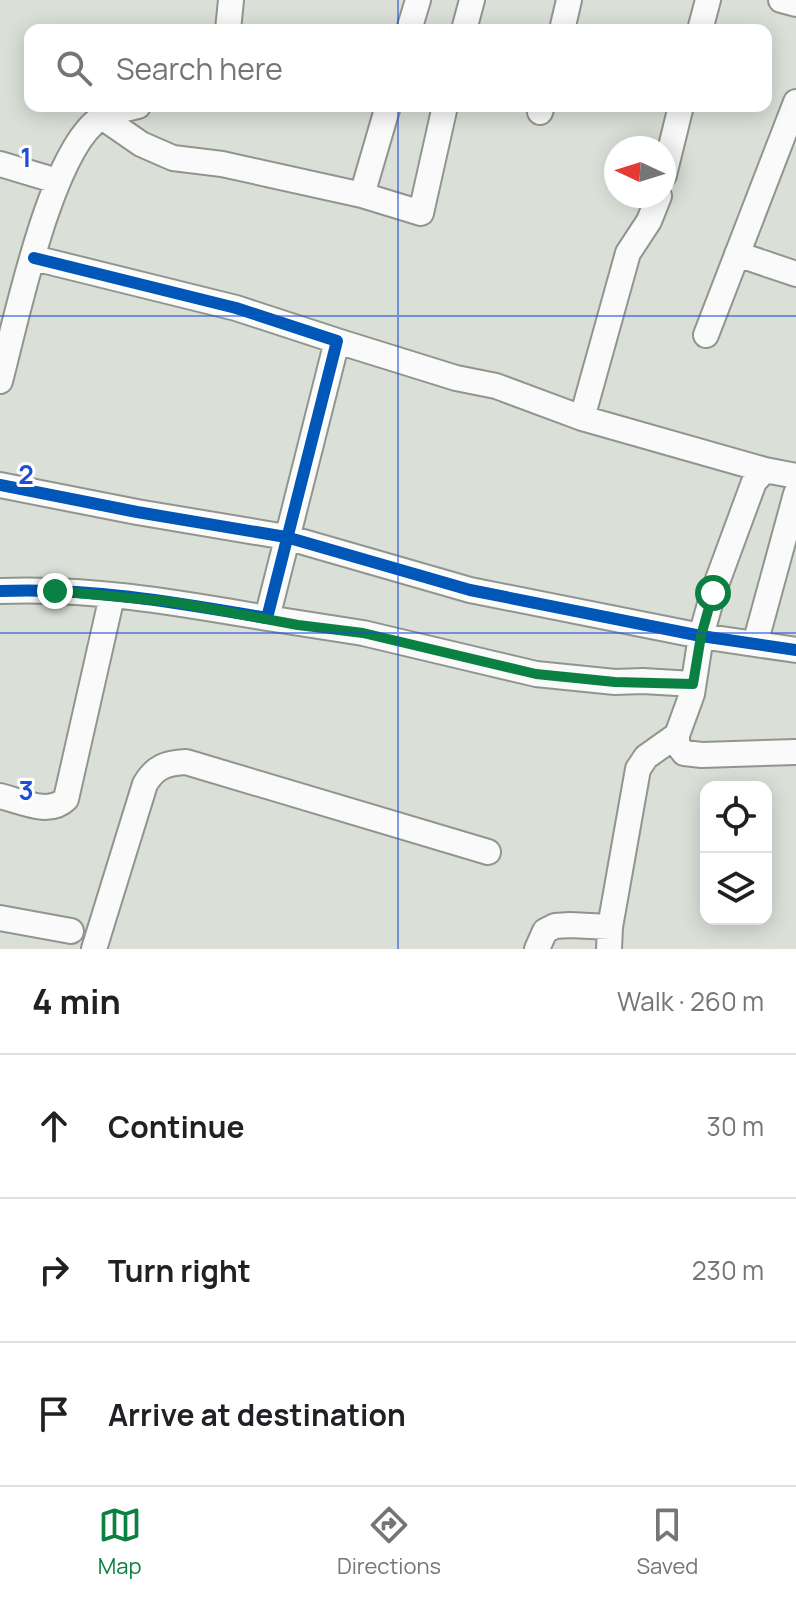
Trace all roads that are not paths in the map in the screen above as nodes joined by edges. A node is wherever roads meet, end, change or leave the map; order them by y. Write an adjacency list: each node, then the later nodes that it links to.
1 (418, 0): 9 (street)
2 (472, 0): 10 (street)
3 (569, 0): 11 (street)
4 (708, 0): 12 (street)
5 (781, 0): 7 (street)
6 (229, 1): 8 (street)
7 (796, 4)
8 (228, 24)
9 (411, 24)
10 (466, 24)
11 (563, 24)
12 (702, 24)
13 (796, 102): 24 (street)
14 (118, 112): 18 (street)
15 (386, 112): 22 (street)
16 (444, 112): 22 (street)
17 (680, 112): 19 (street)
18 (102, 117): 21 (street); 22 (street)
19 (674, 136)
20 (0, 164): 21 (street)
21 (57, 181): 25 (street)
22 (362, 195)
23 (656, 208): 30 (street)
24 (737, 254): 26 (street); 27 (street)
25 (34, 258): 28 (street); 29 (street)
26 (796, 274)
27 (706, 335)
28 (337, 341): 30 (street); 35 (street)
29 (0, 381)
30 (582, 418): 31 (street)
31 (765, 470): 32 (street); 39 (street)
32 (796, 476)
33 (0, 485): 35 (street)
34 (796, 494): 40 (street)
35 (286, 537): 38 (street); 39 (street)
36 (0, 591): 37 (street)
37 (112, 596): 38 (street); 45 (street)
38 (267, 618): 42 (street)
39 (701, 636): 40 (street); 42 (street)
40 (755, 644): 41 (street)
41 (796, 650)
42 (693, 684): 43 (street)
43 (677, 735): 44 (street); 49 (street)
44 (796, 752)
45 (0, 796)
46 (488, 852): 50 (street)
47 (0, 918): 48 (street)
48 (71, 931)
49 (610, 938): 51 (street)
50 (94, 949)
51 (537, 949)

